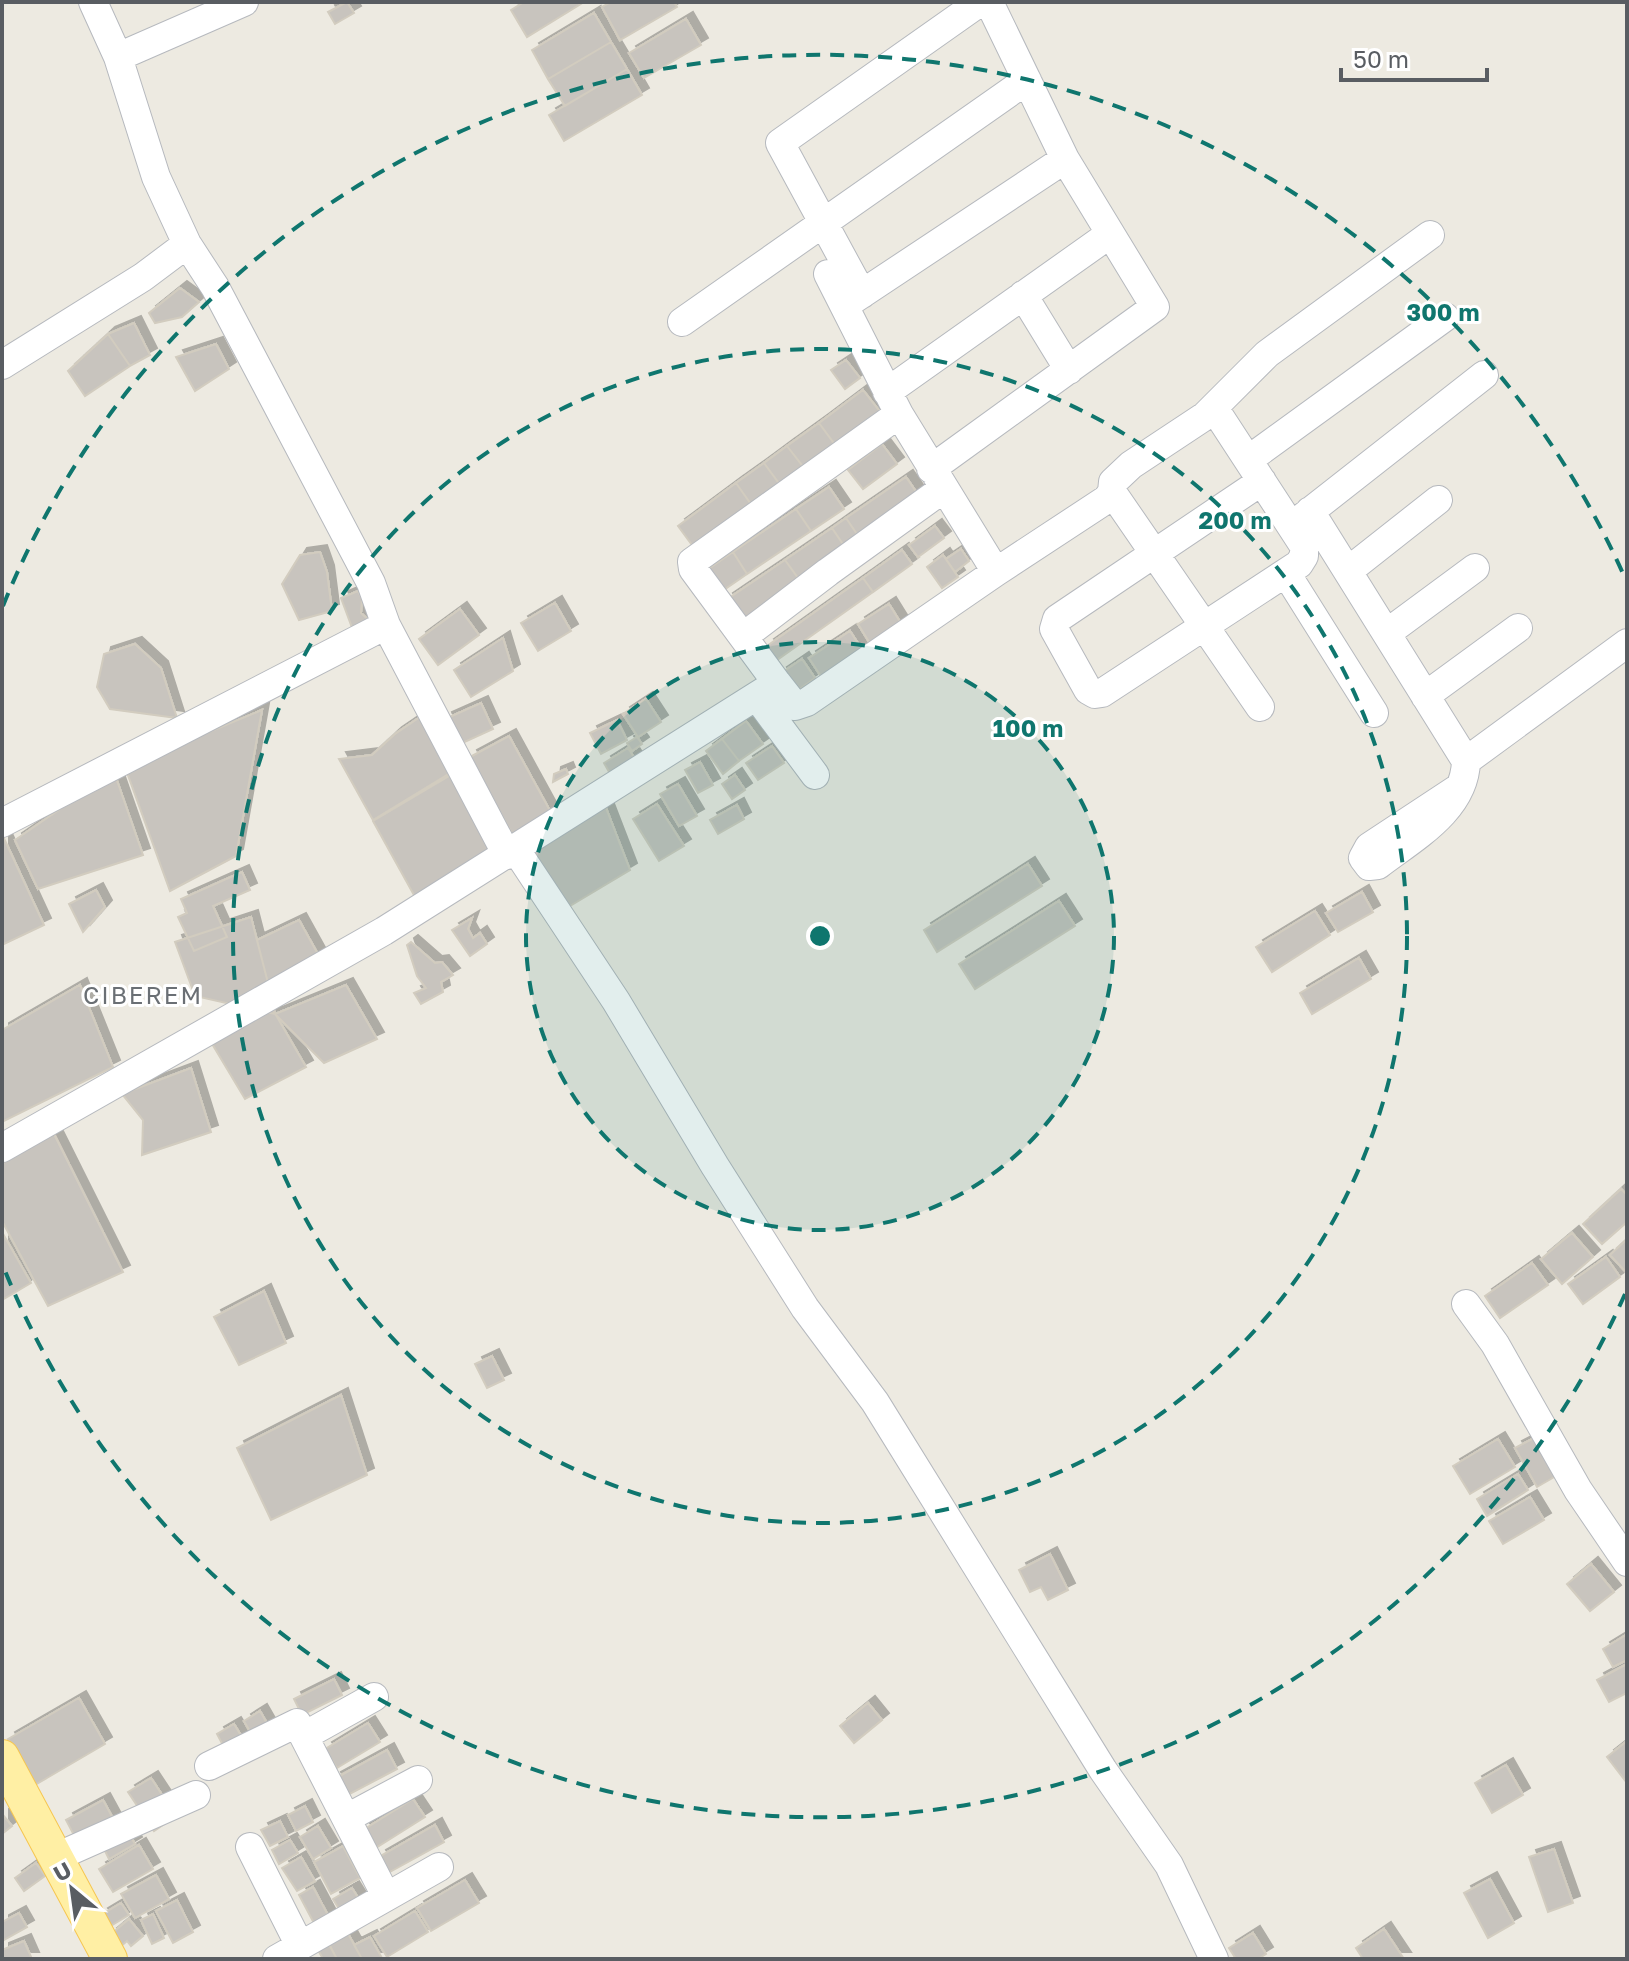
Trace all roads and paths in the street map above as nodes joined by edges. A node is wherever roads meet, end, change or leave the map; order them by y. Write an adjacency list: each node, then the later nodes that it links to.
1 (93, 2): 5 (street)
2 (244, 2): 5 (street)
3 (980, 2): 8 (street)
4 (989, 2): 6 (street)
5 (118, 57): 11 (street)
6 (1027, 80): 7 (street); 8 (street)
7 (1065, 159): 9 (street); 14 (street)
8 (822, 221): 14 (street); 16 (street)
9 (1110, 234): 13 (street); 18 (street)
10 (1430, 235): 21 (street)
11 (187, 244): 17 (street); 32 (street)
12 (828, 274): 14 (street)
13 (1023, 295): 18 (street); 20 (street)
14 (853, 300): 20 (street)
15 (1445, 317): 22 (street)
16 (682, 322)
17 (2, 365)
18 (1069, 370): 23 (street)
19 (1484, 375): 26 (street)
20 (893, 403): 23 (street); 36 (street)
21 (1214, 408): 22 (street); 24 (street)
22 (1255, 471): 26 (street); 27 (street)
23 (937, 479): 30 (street); 36 (street)
24 (1112, 492): 27 (street); 30 (street)
25 (1438, 500): 29 (street)
26 (1301, 519): 29 (street); 31 (street)
27 (1154, 555): 33 (street); 33 (street)
28 (1475, 568): 35 (street)
29 (1348, 571): 35 (street)
30 (996, 572): 38 (street)
31 (1286, 573): 33 (street); 41 (street)
32 (386, 625): 43 (street); 44 (street)
33 (1204, 627): 40 (street)
34 (1518, 628): 39 (street)
35 (1387, 633): 39 (street)
36 (744, 636): 38 (street)
37 (1627, 643): 39 (street)
38 (767, 690): 42 (street); 44 (street)
39 (1425, 696)
40 (1260, 707)
41 (1374, 713)
42 (815, 775)
43 (2, 823)
44 (512, 853): 45 (street); 61 (street)
45 (2, 1148)
46 (1466, 1304): 47 (street)
47 (1627, 1562)
48 (374, 1697): 49 (street)
49 (304, 1736): 51 (street); 54 (street)
50 (2, 1757): 56 (main road)
51 (209, 1766)
52 (418, 1780): 54 (street)
53 (196, 1795): 56 (street)
54 (347, 1818): 58 (street)
55 (250, 1847): 59 (street)
56 (54, 1858): 60 (main road)
57 (439, 1867): 58 (street)
58 (386, 1896): 59 (street)
59 (288, 1953)
60 (110, 1959)
61 (1214, 1959)

